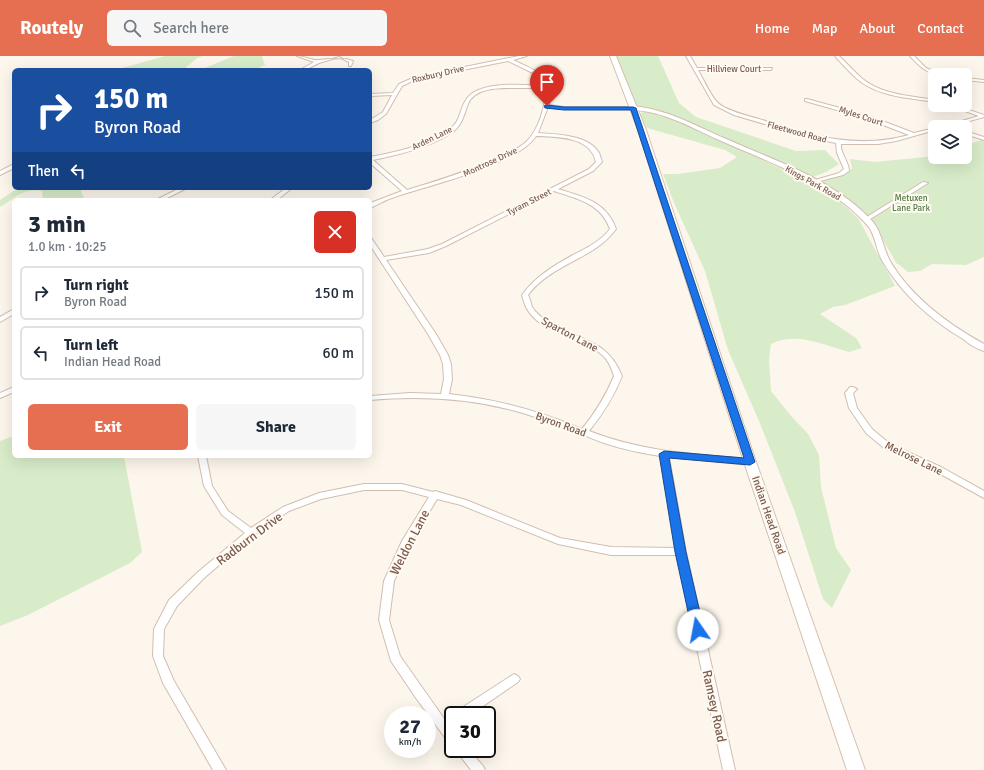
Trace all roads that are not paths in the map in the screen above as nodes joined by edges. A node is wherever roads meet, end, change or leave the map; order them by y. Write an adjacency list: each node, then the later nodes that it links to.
1 (299, 56): 9 (street)
2 (339, 56): 9 (street); 10 (street)
3 (525, 56): 8 (street, Roxbury Drive)
4 (613, 56): 23 (main road, Indian Head Road)
5 (688, 56): 12 (street, Fleetwood Road)
6 (837, 56): 21 (street)
7 (912, 56): 14 (street)
8 (508, 59): 17 (street); 18 (street, Roxbury Drive)
9 (318, 62): 11 (street)
10 (350, 65)
11 (306, 68)
12 (696, 69): 13 (street, Hillview Court); 33 (street, Fleetwood Road)
13 (771, 69)
14 (928, 70)
15 (972, 80): 16 (street)
16 (984, 81)
17 (546, 87): 22 (street, Montrose Drive); 34 (street, Arden Lane)
18 (396, 94): 19 (street); 27 (street, Roxbury Drive)
19 (372, 95)
20 (807, 100): 30 (street, Myles Court)
21 (928, 101)
22 (547, 106): 23 (street); 29 (street, Montrose Drive)
23 (633, 108): 39 (street, Kings Park Road); 62 (main road, Indian Head Road)
24 (972, 112): 25 (street)
25 (984, 116): 26 (street)
26 (971, 120)
27 (372, 121)
28 (928, 131): 30 (street, Fleetwood Road)
29 (535, 134): 41 (street, Tyram Street); 44 (street, Montrose Drive)
30 (914, 135): 33 (street, Fleetwood Road)
31 (972, 135): 32 (street)
32 (984, 139)
33 (839, 142): 39 (street)
34 (372, 159)
35 (372, 161): 44 (street)
36 (0, 166): 37 (street)
37 (12, 166): 38 (street)
38 (0, 173)
39 (814, 182): 48 (street, Kings Park Road)
40 (925, 183): 48 (street)
41 (553, 189): 50 (street, Tyram Street); 59 (street, Sparton Lane)
42 (180, 190): 45 (street)
43 (286, 190): 46 (street)
44 (406, 192): 47 (street, Montrose Drive)
45 (163, 198)
46 (276, 198)
47 (372, 205)
48 (865, 220): 53 (street, Kings Park Road)
49 (372, 243): 50 (street)
50 (383, 259): 57 (street)
51 (12, 312): 52 (street)
52 (0, 320)
53 (984, 348)
54 (853, 389): 64 (street, Melrose Lane)
55 (12, 390): 56 (street)
56 (0, 396)
57 (445, 396): 58 (street, Byron Road); 59 (street, Byron Road)
58 (372, 398)
59 (584, 432): 60 (street, Byron Road)
60 (664, 454): 62 (street, Byron Road); 66 (street, Ramsey Road)
61 (202, 458): 65 (street)
62 (750, 462): 74 (main road, Indian Head Road)
63 (435, 494): 65 (street, Radburn Drive); 66 (street, Radburn Drive); 69 (street, Weldon Lane)
64 (984, 495)
65 (251, 533): 71 (street, Radburn Drive)
66 (680, 552): 73 (street, Ramsey Road)
67 (514, 679): 68 (street)
68 (474, 706)
69 (444, 719)
70 (469, 758): 72 (street)
71 (220, 770)
72 (479, 770)
73 (729, 770)
74 (856, 770)

